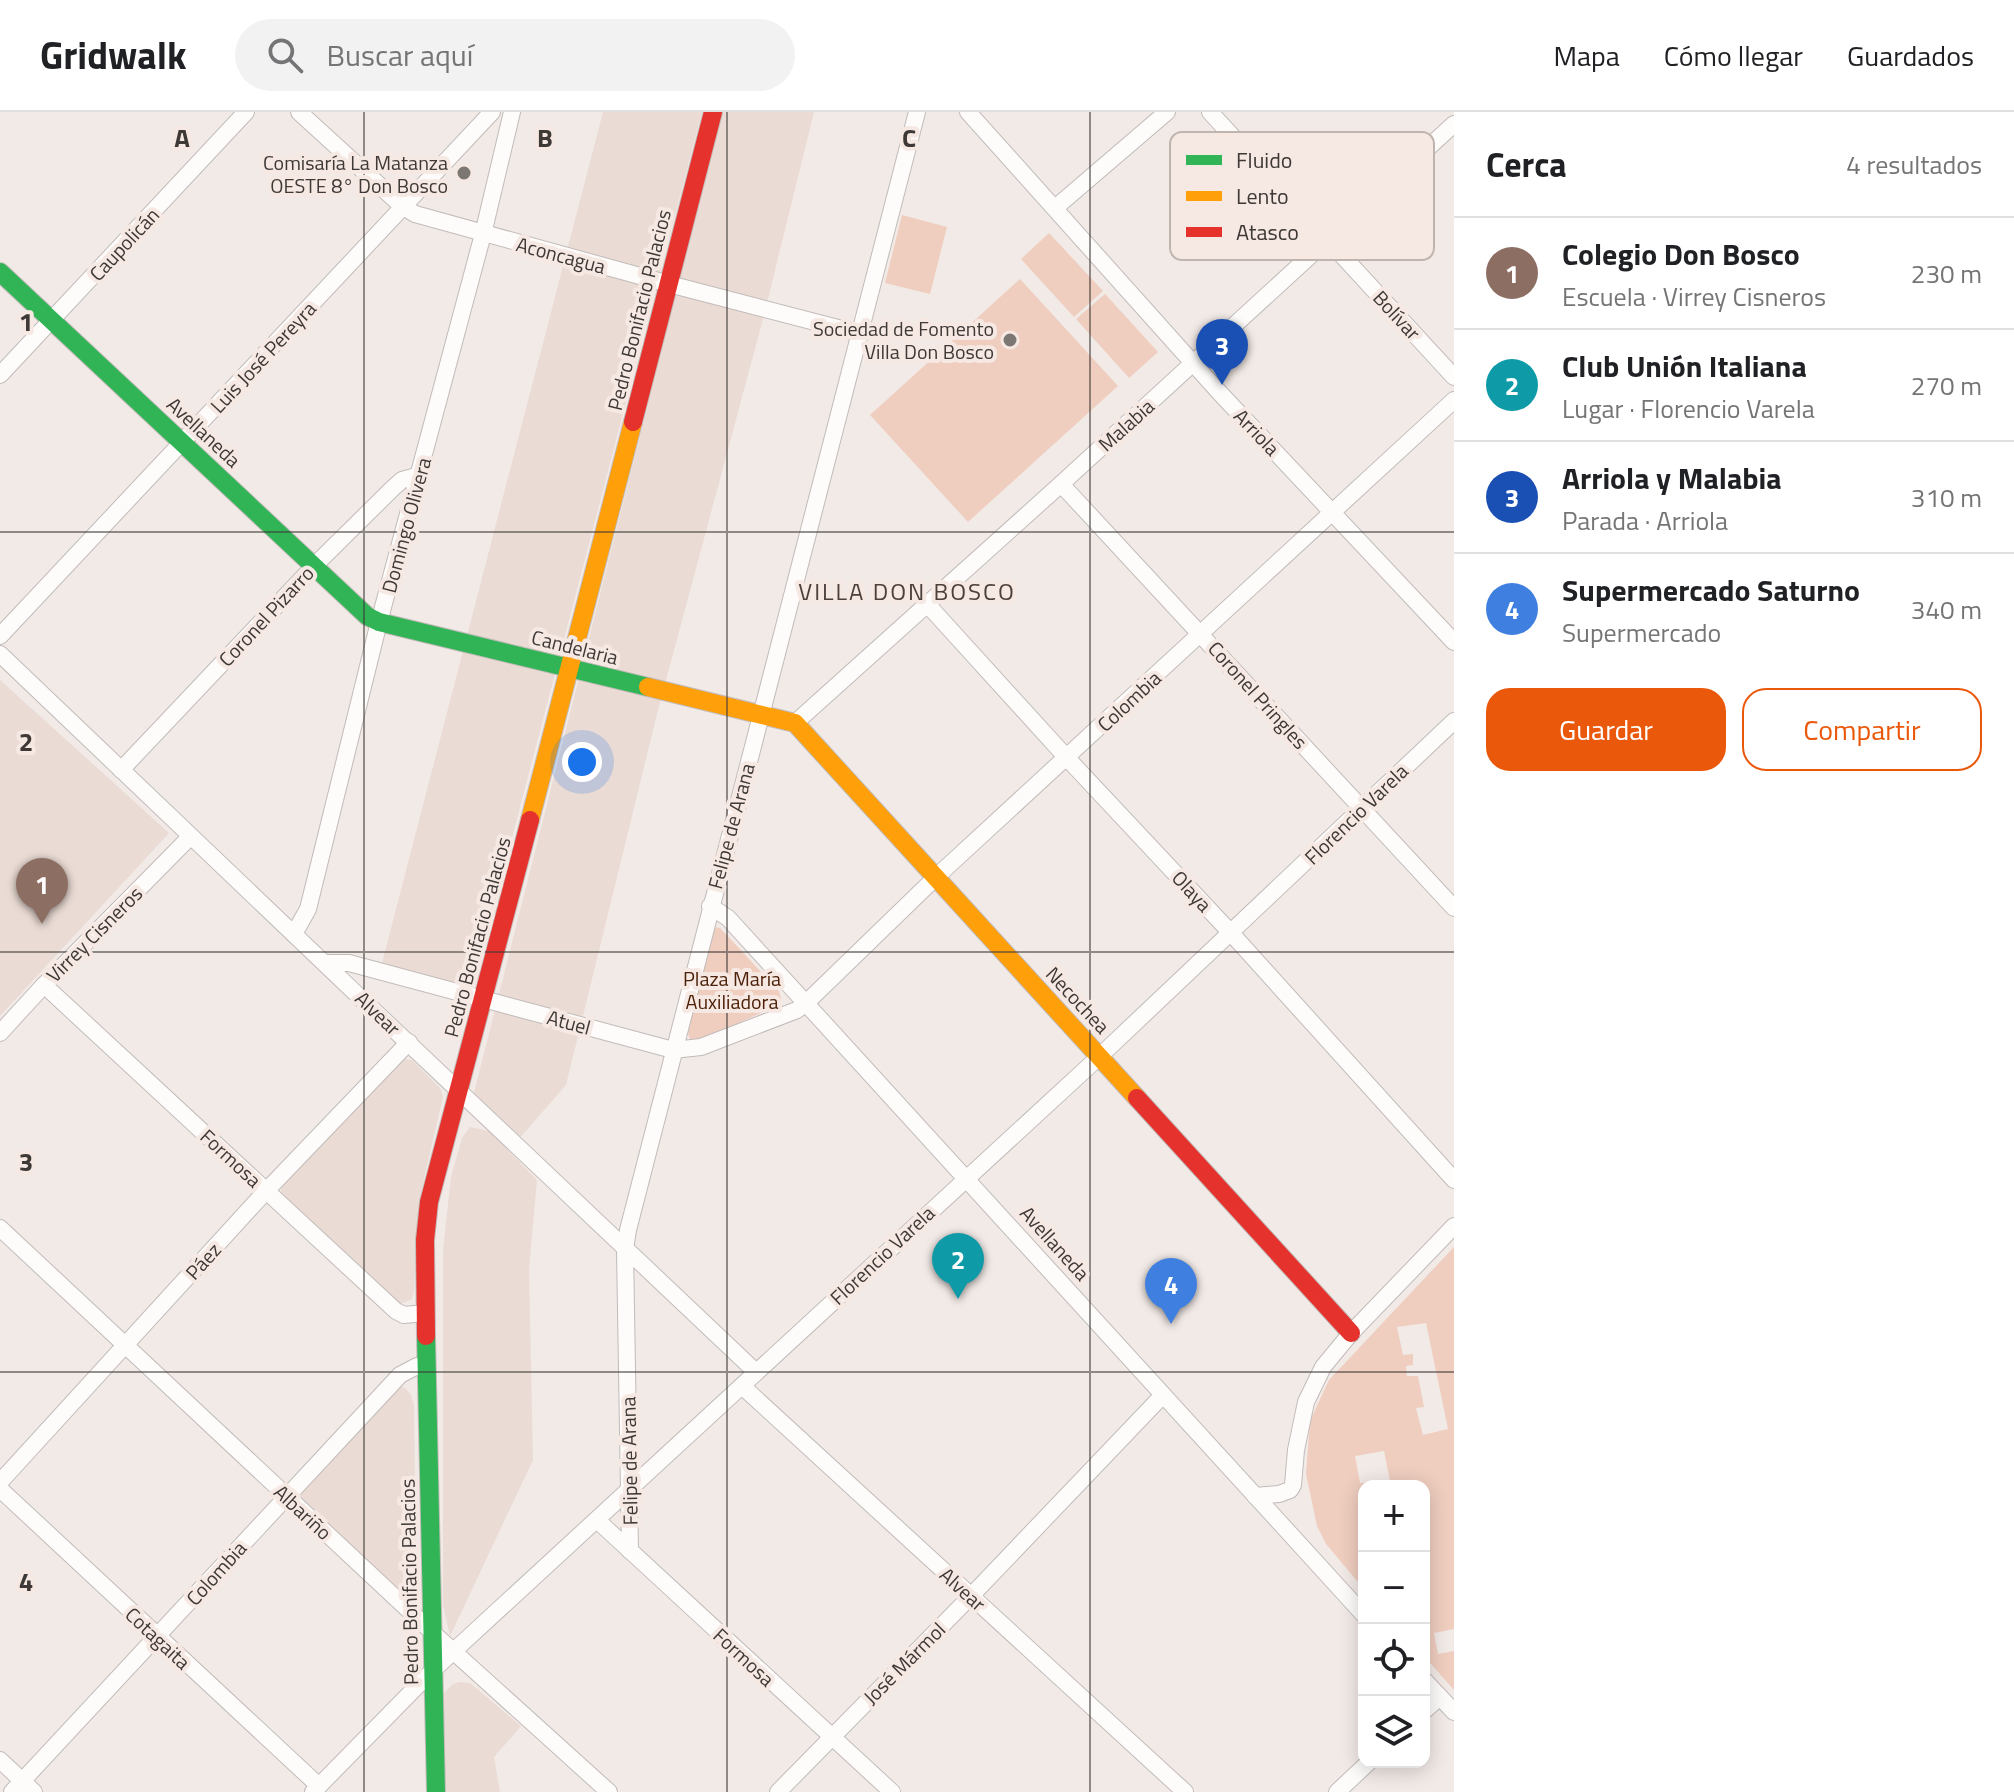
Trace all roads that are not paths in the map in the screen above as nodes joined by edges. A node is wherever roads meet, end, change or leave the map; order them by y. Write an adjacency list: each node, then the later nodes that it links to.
1 (246, 112): 20 (street, Caupolicán)
2 (299, 112): 13 (street)
3 (492, 112): 13 (street, Luis José Pereyra)
4 (512, 112): 15 (street, Domingo Olivera)
5 (713, 112): 19 (street, Pedro Bonifacio Palacios)
6 (917, 112): 21 (street, Felipe de Arana)
7 (968, 112): 14 (street, Arriola)
8 (1167, 112): 14 (street)
9 (1210, 112): 11 (street, Bolívar)
10 (1454, 124): 12 (street, Malabia)
11 (1229, 132)
12 (1434, 142)
13 (402, 206): 15 (street, Aconcagua); 26 (street, Luis José Pereyra)
14 (1055, 208): 22 (street, Arriola)
15 (483, 234): 19 (street, Aconcagua); 27 (street, Domingo Olivera)
16 (1305, 260): 22 (street, Malabia)
17 (1347, 260): 24 (street, Bolívar)
18 (0, 272): 20 (street, Avellaneda)
19 (669, 284): 21 (street, Aconcagua); 37 (street, Pedro Bonifacio Palacios)
20 (52, 321): 23 (street, Caupolicán); 26 (street, Avellaneda)
21 (861, 334): 38 (street, Felipe de Arana)
22 (1194, 364): 28 (street, Malabia); 29 (street, Arriola)
23 (0, 375)
24 (1454, 377)
25 (1454, 400): 29 (street, Colombia)
26 (184, 442): 30 (street, Avellaneda); 34 (street, Luis José Pereyra)
27 (420, 475): 30 (street, Coronel Pizarro); 32 (street, Domingo Olivera)
28 (1061, 484): 31 (street, Malabia); 33 (street, Coronel Pringles)
29 (1332, 511): 33 (street, Colombia); 35 (street, Arriola)
30 (314, 566): 32 (street, Avellaneda); 42 (street, Coronel Pizarro)
31 (927, 604): 40 (street, Malabia); 41 (street, Olaya)
32 (379, 622): 37 (street, Candelaria); 49 (street, Domingo Olivera)
33 (1202, 634): 41 (street, Colombia); 43 (street, Coronel Pringles)
34 (0, 636)
35 (1454, 642)
36 (0, 654): 42 (street, Alvear)
37 (570, 668): 38 (street, Candelaria); 52 (street, Pedro Bonifacio Palacios)
38 (760, 716): 40 (street); 46 (street, Felipe de Arana)
39 (1454, 721): 43 (street, Florencio Varela)
40 (795, 723): 45 (street, Necochea)
41 (1067, 758): 45 (street, Colombia); 48 (street, Olaya)
42 (121, 770): 44 (street, Alvear)
43 (1362, 808): 47 (street, Coronel Pringles); 48 (street, Florencio Varela)
44 (190, 837): 49 (street, Alvear); 51 (street, Virrey Cisneros)
45 (935, 878): 53 (street, Colombia); 57 (street, Necochea)
46 (710, 906): 53 (street, Avellaneda); 56 (street, Felipe de Arana)
47 (1454, 908)
48 (1231, 933): 57 (street, Florencio Varela); 60 (street, Olaya)
49 (294, 934): 50 (street, Alvear)
50 (326, 963): 52 (street, Atuel); 55 (street, Alvear)
51 (44, 985): 54 (street, Virrey Cisneros); 61 (street, Formosa)
52 (484, 999): 56 (street, Atuel); 58 (street, Pedro Bonifacio Palacios)
53 (806, 1003): 56 (street, Atuel); 59 (street, Avellaneda)
54 (0, 1033)
55 (409, 1042): 58 (street, Alvear); 61 (street, Páez)
56 (673, 1050): 64 (street, Felipe de Arana)
57 (1100, 1056): 59 (street, Florencio Varela); 66 (street, Necochea)
58 (459, 1090): 64 (street, Alvear); 65 (street, Pedro Bonifacio Palacios)
59 (966, 1177): 69 (street, Florencio Varela); 71 (street, Avellaneda)
60 (1454, 1180)
61 (266, 1191): 65 (street, Formosa); 67 (street, Páez)
62 (1454, 1226): 66 (street)
63 (0, 1228): 67 (street, Albariño)
64 (625, 1249): 69 (street, Alvear); 74 (street, Felipe de Arana)
65 (425, 1313): 68 (street, Pedro Bonifacio Palacios)
66 (1351, 1333): 75 (street)
67 (126, 1345): 72 (street, Páez); 76 (street, Albariño)
68 (426, 1368): 76 (street, Colombia); 81 (street, Pedro Bonifacio Palacios)
69 (756, 1372): 70 (street, Florencio Varela)
70 (742, 1386): 74 (street, Florencio Varela); 79 (street, Alvear)
71 (1163, 1395): 75 (street, Avellaneda); 79 (street, José Mármol)
72 (0, 1482)
73 (0, 1489): 82 (street, Cotagaita)
74 (629, 1492): 77 (street, Florencio Varela); 78 (street, Felipe de Arana)
75 (1255, 1496): 80 (street, Avellaneda)
76 (286, 1497): 81 (street, Albariño); 82 (street, Colombia)
77 (598, 1521): 78 (street, Formosa); 83 (street, Florencio Varela)
78 (630, 1551): 89 (street, Formosa)
79 (971, 1596): 89 (street, José Mármol); 98 (street, Alvear)
80 (1358, 1608)
81 (432, 1632): 83 (street, Albariño); 84 (street, Pedro Bonifacio Palacios)
82 (157, 1638): 92 (street, Colombia); 93 (street, Cotagaita)
83 (454, 1651): 84 (street, Florencio Varela); 95 (street, Albariño)
84 (432, 1671): 93 (street, Florencio Varela); 94 (street, Pedro Bonifacio Palacios)
85 (1430, 1686): 86 (street)
86 (1440, 1697): 87 (street); 88 (street)
87 (1430, 1706)
88 (1454, 1712)
89 (831, 1737): 96 (street, José Mármol); 97 (street, Formosa)
90 (0, 1760): 92 (street)
91 (1363, 1768): 99 (street)
92 (23, 1788)
93 (316, 1789)
94 (436, 1792)
95 (609, 1792)
96 (778, 1792)
97 (892, 1792)
98 (1185, 1792)
99 (1337, 1792)

